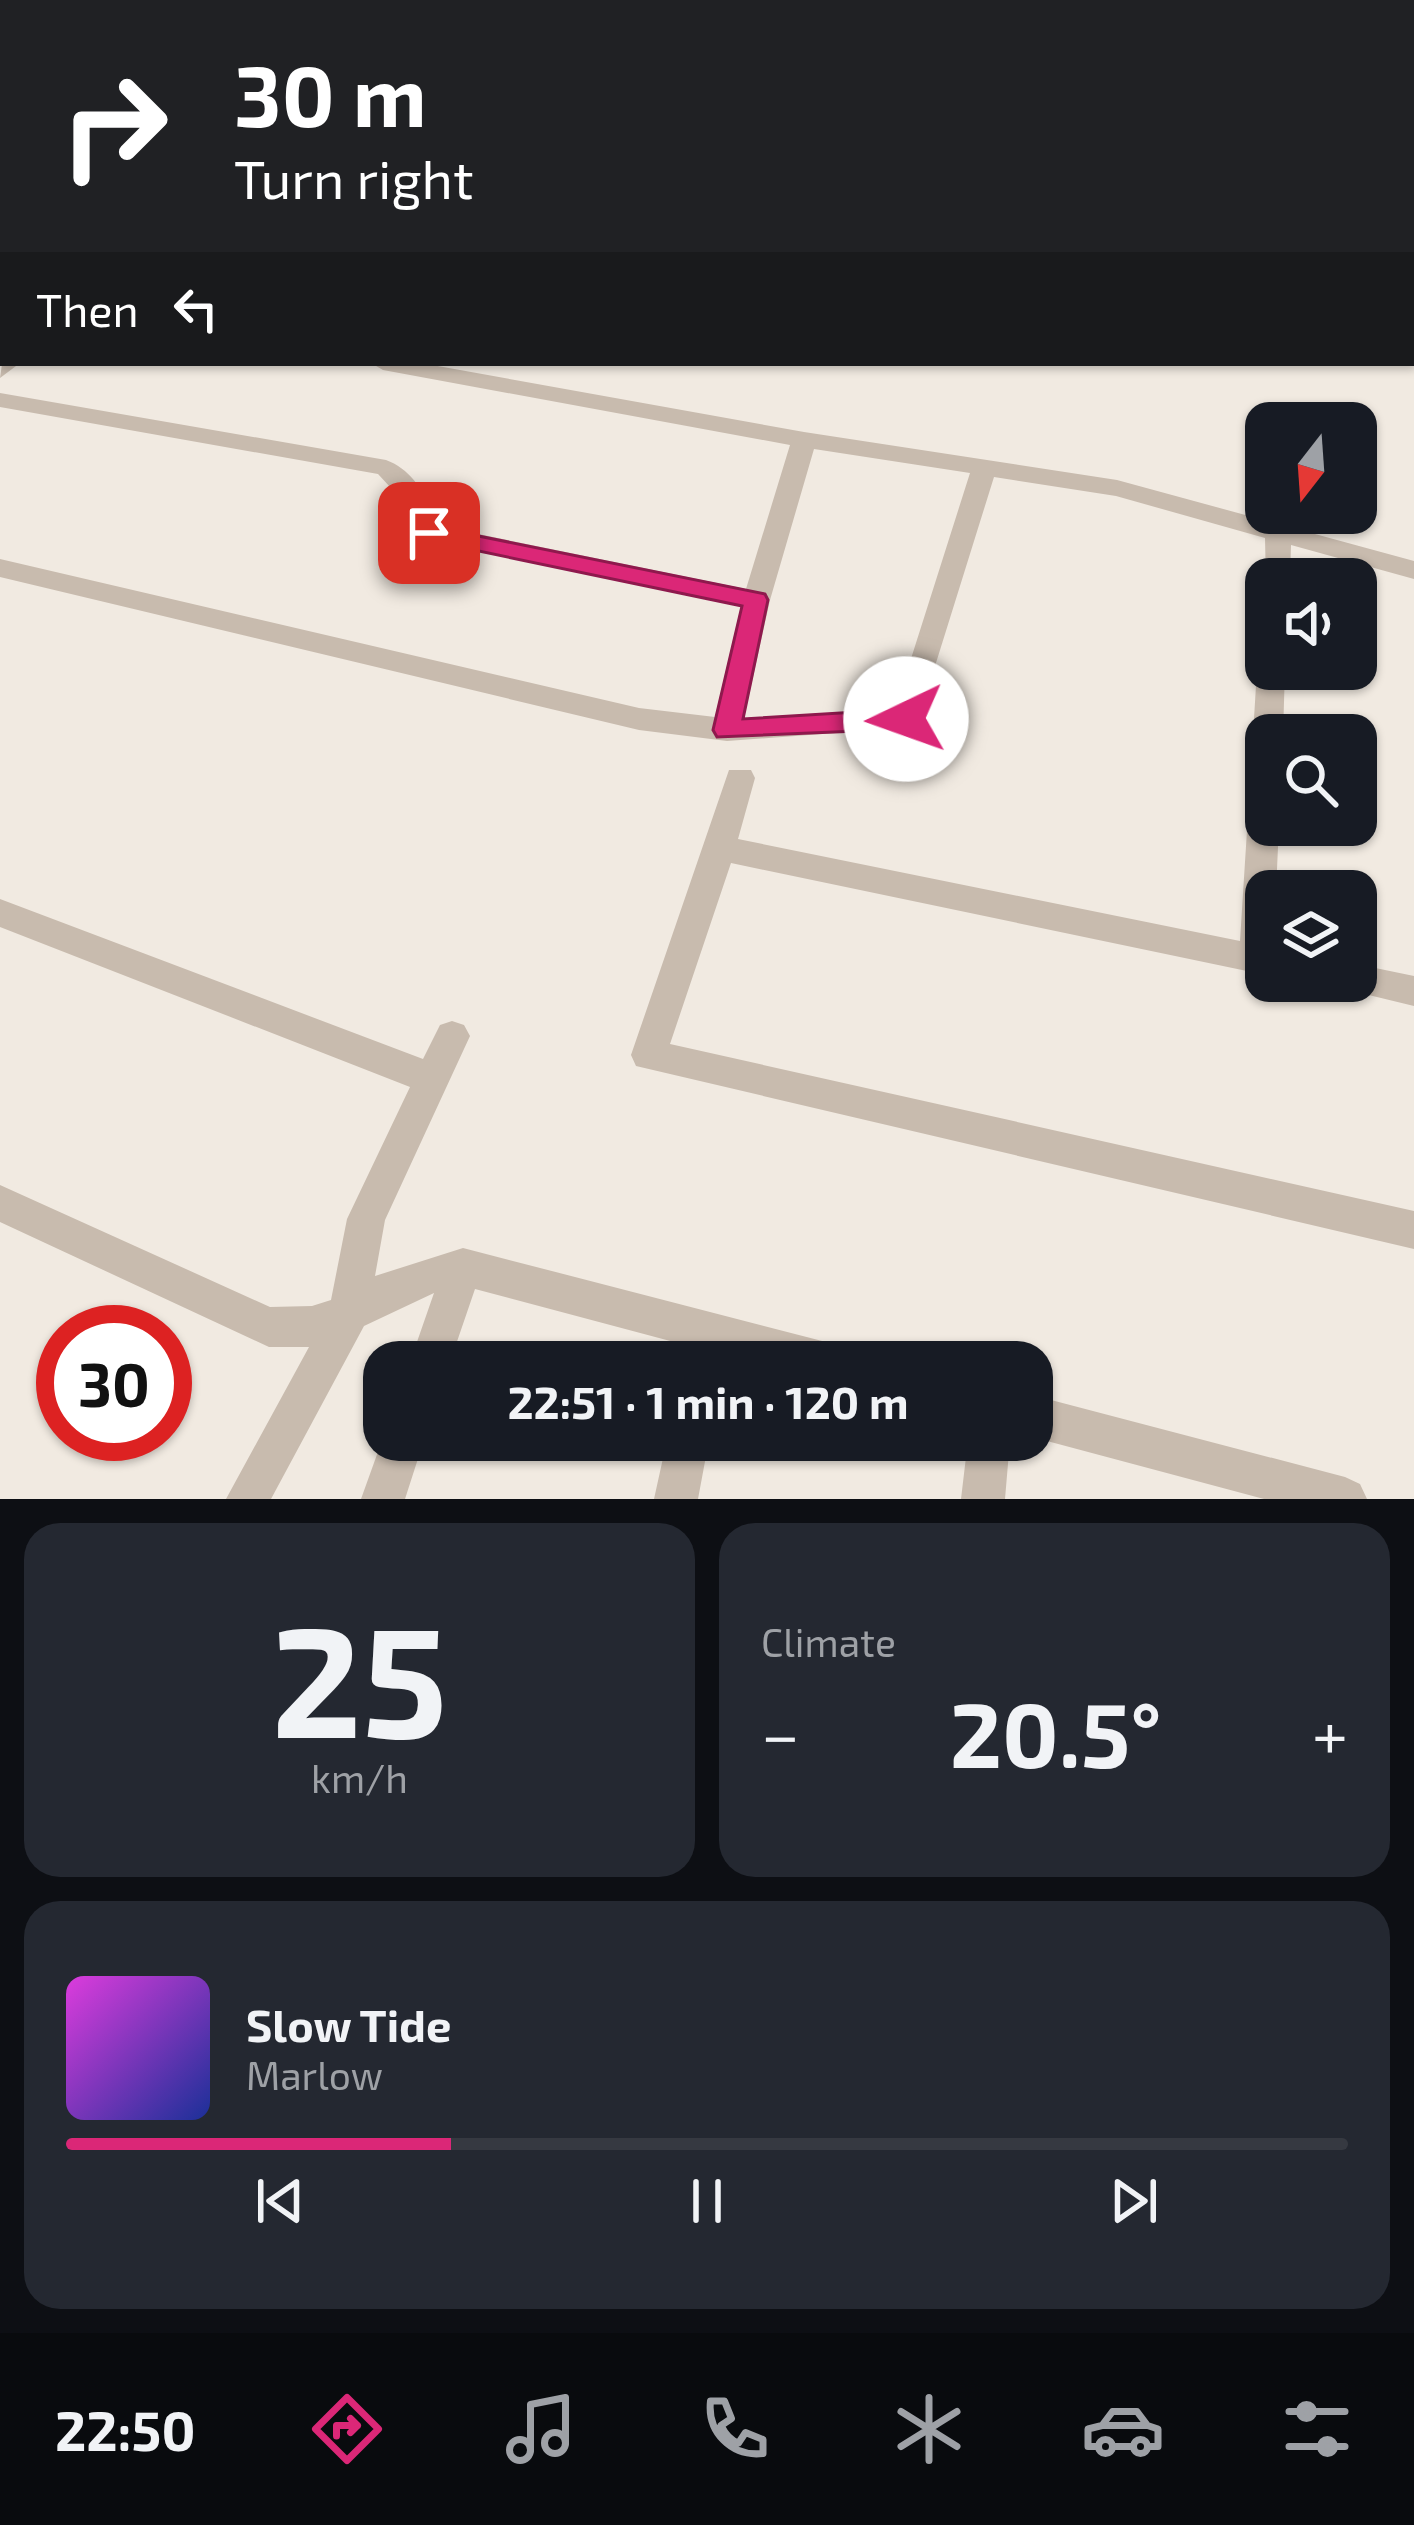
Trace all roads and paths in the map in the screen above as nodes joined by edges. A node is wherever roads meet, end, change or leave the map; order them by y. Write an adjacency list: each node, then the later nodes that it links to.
1 (398, 366): 3 (street)
2 (0, 400): 9 (street)
3 (804, 440): 4 (street); 9 (street)
4 (985, 467): 5 (street); 10 (street)
5 (1245, 523)
6 (1286, 534): 8 (street)
7 (0, 568): 10 (street)
8 (1414, 570)
9 (756, 600): 10 (street)
10 (727, 730)
11 (740, 778): 12 (street)
12 (720, 848): 14 (street); 20 (street)
13 (0, 913): 18 (street)
14 (1245, 957)
15 (1377, 984): 16 (street)
16 (1414, 992)
17 (452, 1036): 18 (street)
18 (432, 1079): 22 (street)
19 (0, 1203): 22 (street)
20 (1414, 1230)
21 (463, 1267): 22 (street); 23 (street); 24 (street)
22 (348, 1317): 29 (street)
23 (437, 1341)
24 (689, 1341)
25 (1053, 1422): 33 (street)
26 (396, 1461): 30 (street)
27 (684, 1461): 31 (street)
28 (987, 1461): 32 (street)
29 (248, 1499)
30 (383, 1499)
31 (676, 1499)
32 (983, 1499)
33 (1345, 1499)

